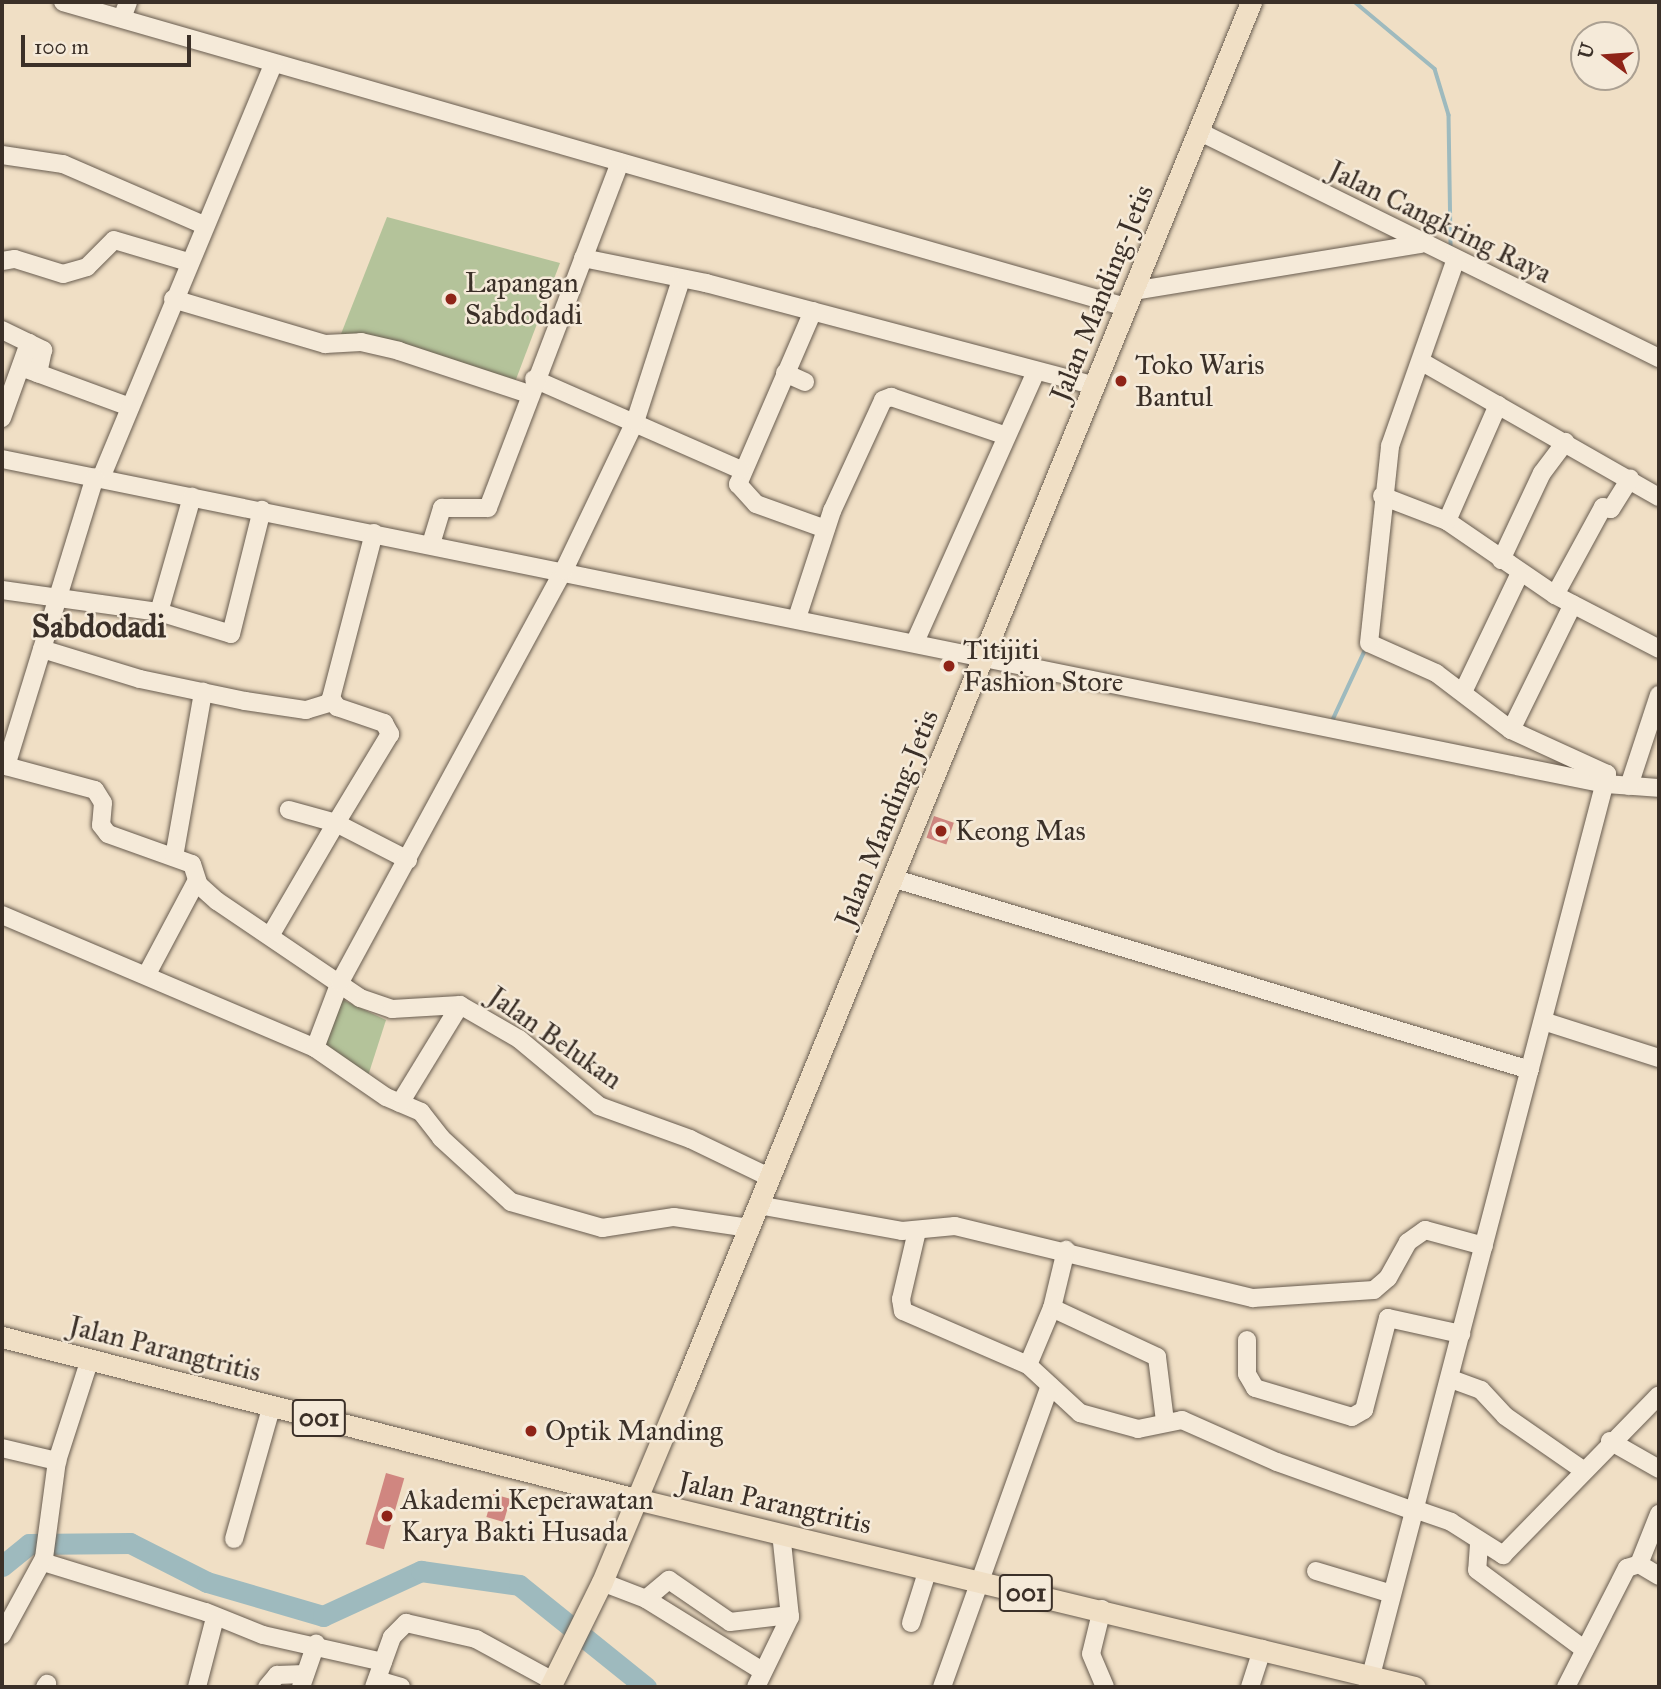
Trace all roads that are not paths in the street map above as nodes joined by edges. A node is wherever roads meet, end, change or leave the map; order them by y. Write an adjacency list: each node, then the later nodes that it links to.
1 (63, 2): 3 (street)
2 (1251, 2): 5 (main road, Jalan Manding-Jetis)
3 (125, 10): 4 (street)
4 (273, 64): 7 (street); 8 (street)
5 (1198, 131): 9 (street, Jalan Cangkring Raya); 16 (main road, Jalan Manding-Jetis)
6 (2, 155): 8 (street)
7 (620, 162): 10 (street); 16 (street)
8 (204, 225): 13 (street)
9 (1421, 244): 11 (street, Jalan Cangkring Raya); 16 (street)
10 (583, 258): 14 (street); 27 (street)
11 (1451, 259): 20 (street, Jalan Cangkring Raya); 21 (street)
12 (2, 261): 13 (street)
13 (188, 262): 15 (street)
14 (681, 280): 17 (street); 32 (street)
15 (173, 299): 27 (street); 30 (street)
16 (1129, 299): 28 (main road, Jalan Manding-Jetis)
17 (813, 311): 23 (street); 25 (street)
18 (2, 330): 19 (street)
19 (29, 343): 22 (street); 24 (street)
20 (1659, 358)
21 (1422, 362): 29 (street); 39 (street)
22 (21, 367): 24 (street); 31 (street)
23 (1036, 371): 28 (street); 33 (street)
24 (38, 373): 30 (street)
25 (785, 373): 26 (street); 36 (street)
26 (806, 382)
27 (531, 386): 32 (street); 46 (street)
28 (1096, 386): 59 (main road, Jalan Manding-Jetis)
29 (1498, 405): 34 (street); 43 (street)
30 (130, 407): 37 (street)
31 (2, 418)
32 (635, 422): 36 (street); 48 (street)
33 (1004, 435): 44 (street); 56 (street)
34 (1565, 442): 38 (street); 47 (street)
35 (2, 460): 37 (street)
36 (741, 470): 44 (street)
37 (98, 477): 40 (street); 51 (street)
38 (1630, 480): 41 (street); 52 (street)
39 (1382, 495): 43 (street); 61 (street)
40 (192, 497): 42 (street); 54 (street)
41 (1659, 497)
42 (262, 510): 45 (street); 54 (street)
43 (1447, 521): 47 (street)
44 (826, 529): 55 (street)
45 (374, 533): 46 (street); 63 (street)
46 (431, 544): 48 (street)
47 (1501, 560): 49 (street)
48 (564, 570): 55 (street); 72 (street)
49 (1520, 573): 52 (street); 61 (street)
50 (2, 590): 51 (street)
51 (59, 594): 54 (street); 57 (street)
52 (1555, 595): 53 (street)
53 (1573, 604): 58 (street); 64 (street)
54 (159, 612)
55 (797, 618): 56 (street)
56 (915, 642): 59 (street)
57 (42, 649): 60 (street); 65 (street)
58 (1659, 649)
59 (982, 656): 66 (street); 73 (main road, Jalan Manding-Jetis)
60 (202, 692): 63 (street); 71 (street)
61 (1463, 692): 64 (street)
62 (1659, 695): 67 (street)
63 (332, 702): 70 (street)
64 (1511, 730): 66 (street)
65 (4, 765): 71 (street)
66 (1605, 784): 67 (street); 80 (street)
67 (1629, 786): 68 (street)
68 (1659, 788)
69 (289, 810): 70 (street)
70 (336, 823): 72 (street); 76 (street)
71 (174, 857): 74 (street, Jalan Belukan)
72 (408, 860): 78 (street)
73 (892, 878): 83 (street); 85 (main road, Jalan Manding-Jetis)
74 (197, 880): 76 (street, Jalan Belukan); 77 (street)
75 (2, 915): 77 (street)
76 (270, 936): 78 (street, Jalan Belukan)
77 (147, 974): 81 (street)
78 (340, 982): 79 (street, Jalan Belukan); 81 (street)
79 (460, 1005): 84 (street); 85 (street, Jalan Belukan)
80 (1543, 1021): 82 (street); 83 (street)
81 (315, 1048): 84 (street)
82 (1659, 1058)
83 (1530, 1070): 89 (street)
84 (400, 1103): 87 (street)
85 (769, 1177): 86 (main road, Jalan Manding-Jetis)
86 (758, 1205): 87 (main road, Jalan Manding-Jetis); 88 (street)
87 (749, 1228): 107 (main road, Jalan Manding-Jetis)
88 (917, 1231): 90 (street); 96 (street)
89 (1484, 1246): 90 (street); 92 (street)
90 (1066, 1250): 91 (street)
91 (1052, 1308): 96 (street); 101 (street)
92 (1461, 1334): 94 (street); 97 (street)
93 (2, 1337): 95 (main road, Jalan Parangtritis / 001)
94 (1247, 1340)
95 (90, 1359): 100 (main road, Jalan Parangtritis / 001); 104 (street)
96 (1028, 1366): 98 (street)
97 (1451, 1379): 106 (street); 108 (street)
98 (1050, 1386): 101 (street); 118 (street)
99 (1659, 1395): 102 (street)
100 (272, 1405): 107 (main road, Jalan Parangtritis / 001); 111 (street)
101 (1165, 1421): 108 (street)
102 (1610, 1441): 105 (street); 106 (street)
103 (2, 1448): 104 (street)
104 (57, 1461): 113 (street)
105 (1659, 1469)
106 (1583, 1470): 112 (street)
107 (636, 1499): 110 (main road, Jalan Parangtritis / 001); 119 (main road, Jalan Manding-Jetis)
108 (1417, 1511): 112 (street); 120 (street)
109 (1659, 1514): 114 (street)
110 (781, 1533): 115 (main road, Jalan Parangtritis / 001); 123 (street)
111 (234, 1539)
112 (1479, 1544): 129 (street)
113 (43, 1560): 124 (street); 126 (street)
114 (1640, 1564): 117 (street); 129 (street)
115 (928, 1569): 118 (main road, Jalan Parangtritis / 001); 125 (street)
116 (1316, 1571): 120 (street)
117 (1659, 1576)
118 (977, 1581): 122 (main road, Jalan Parangtritis / 001); 139 (street)
119 (602, 1582): 121 (street); 135 (main road, Jalan Manding-Jetis)
120 (1392, 1594): 133 (street)
121 (646, 1599): 123 (street); 131 (street)
122 (1101, 1609): 128 (main road, Jalan Parangtritis / 001); 140 (street)
123 (790, 1615): 131 (street)
124 (215, 1618): 127 (street); 136 (street)
125 (911, 1623)
126 (2, 1635)
127 (316, 1644): 130 (street); 132 (street)
128 (1262, 1649): 133 (main road, Jalan Parangtritis / 001); 141 (street)
129 (1585, 1650): 143 (street)
130 (383, 1662): 134 (street); 135 (street)
131 (759, 1679)
132 (303, 1681): 137 (street)
133 (1370, 1682): 142 (main road, Jalan Parangtritis / 001)
134 (375, 1683): 138 (street)
135 (552, 1684)
136 (197, 1687)
137 (267, 1687)
138 (401, 1687)
139 (942, 1687)
140 (1105, 1687)
141 (1250, 1687)
142 (1415, 1687)
143 (1566, 1687)

